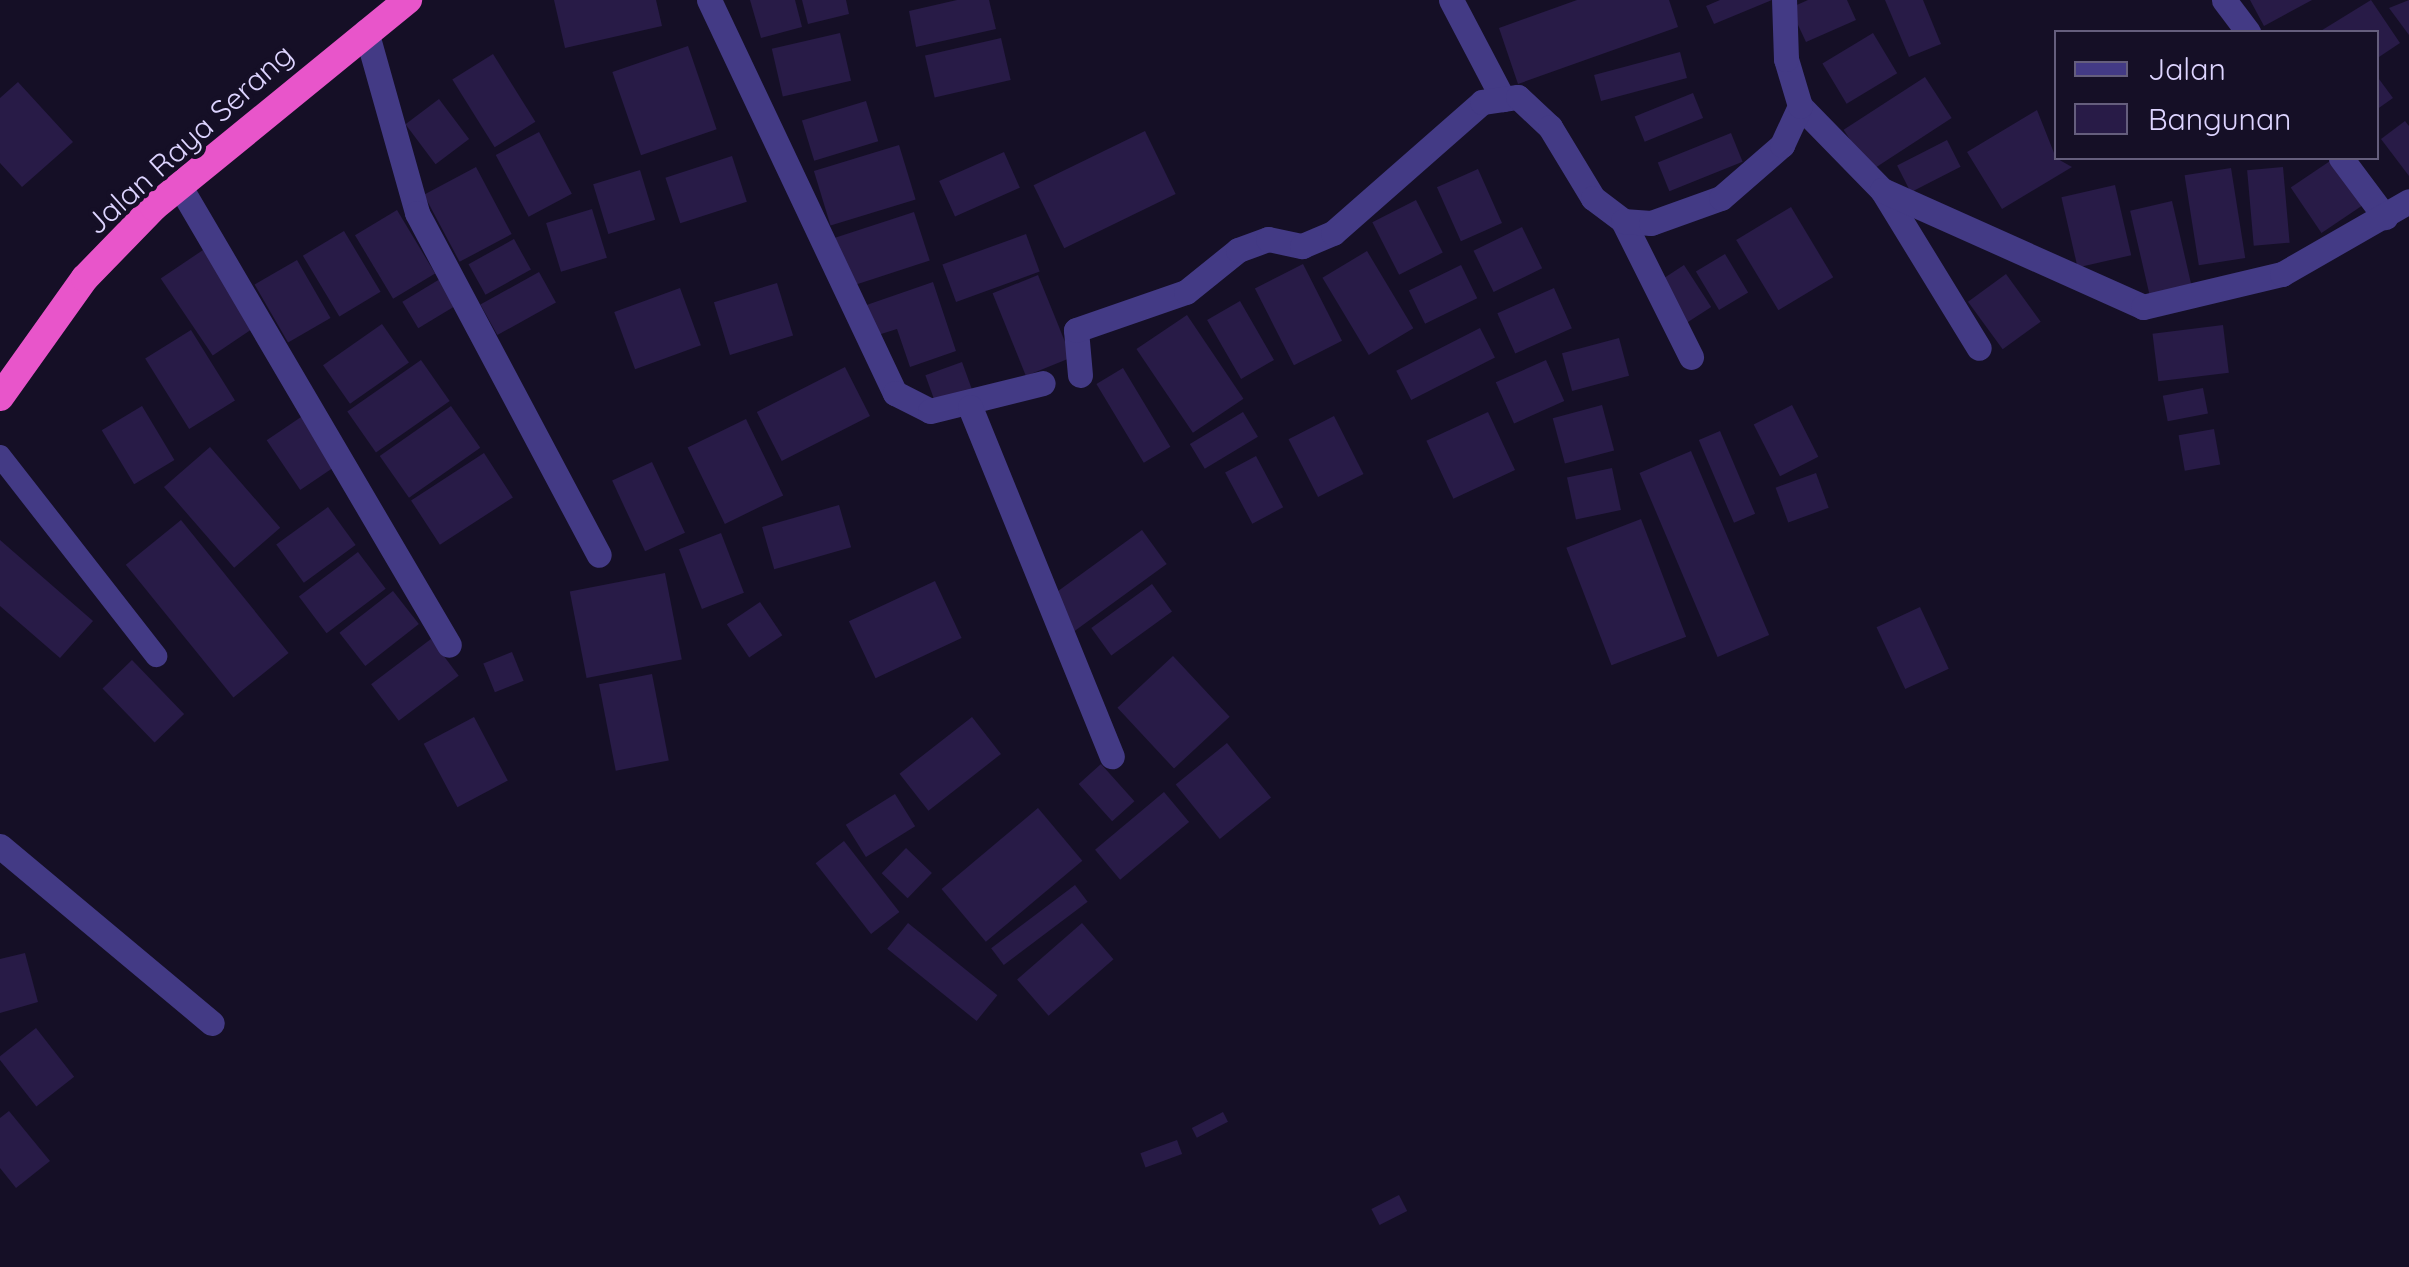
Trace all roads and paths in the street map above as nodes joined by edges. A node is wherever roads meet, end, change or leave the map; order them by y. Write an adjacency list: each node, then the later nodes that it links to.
1 (408, 0): 7 (highway, Jalan Raya Serang)
2 (709, 0): 21 (street)
3 (1450, 0): 8 (street)
4 (1784, 0): 9 (street)
5 (2224, 0): 6 (street)
6 (2246, 30)
7 (366, 31): 11 (highway, Jalan Raya Serang); 23 (street)
8 (1503, 99): 15 (street); 18 (street)
9 (1800, 106): 12 (street); 15 (street)
10 (2342, 160): 14 (street)
11 (179, 184): 20 (highway, Jalan Raya Serang); 24 (street)
12 (1882, 190): 14 (street); 16 (street)
13 (2409, 200): 14 (street)
14 (2384, 216)
15 (1623, 221): 17 (street)
16 (1979, 348)
17 (1691, 357)
18 (1080, 375)
19 (1042, 383): 21 (street)
20 (0, 397)
21 (970, 407): 26 (street)
22 (0, 456): 25 (lane)
23 (599, 554)
24 (449, 645)
25 (156, 656)
26 (1112, 756)
27 (0, 846): 28 (street)
28 (212, 1023)

